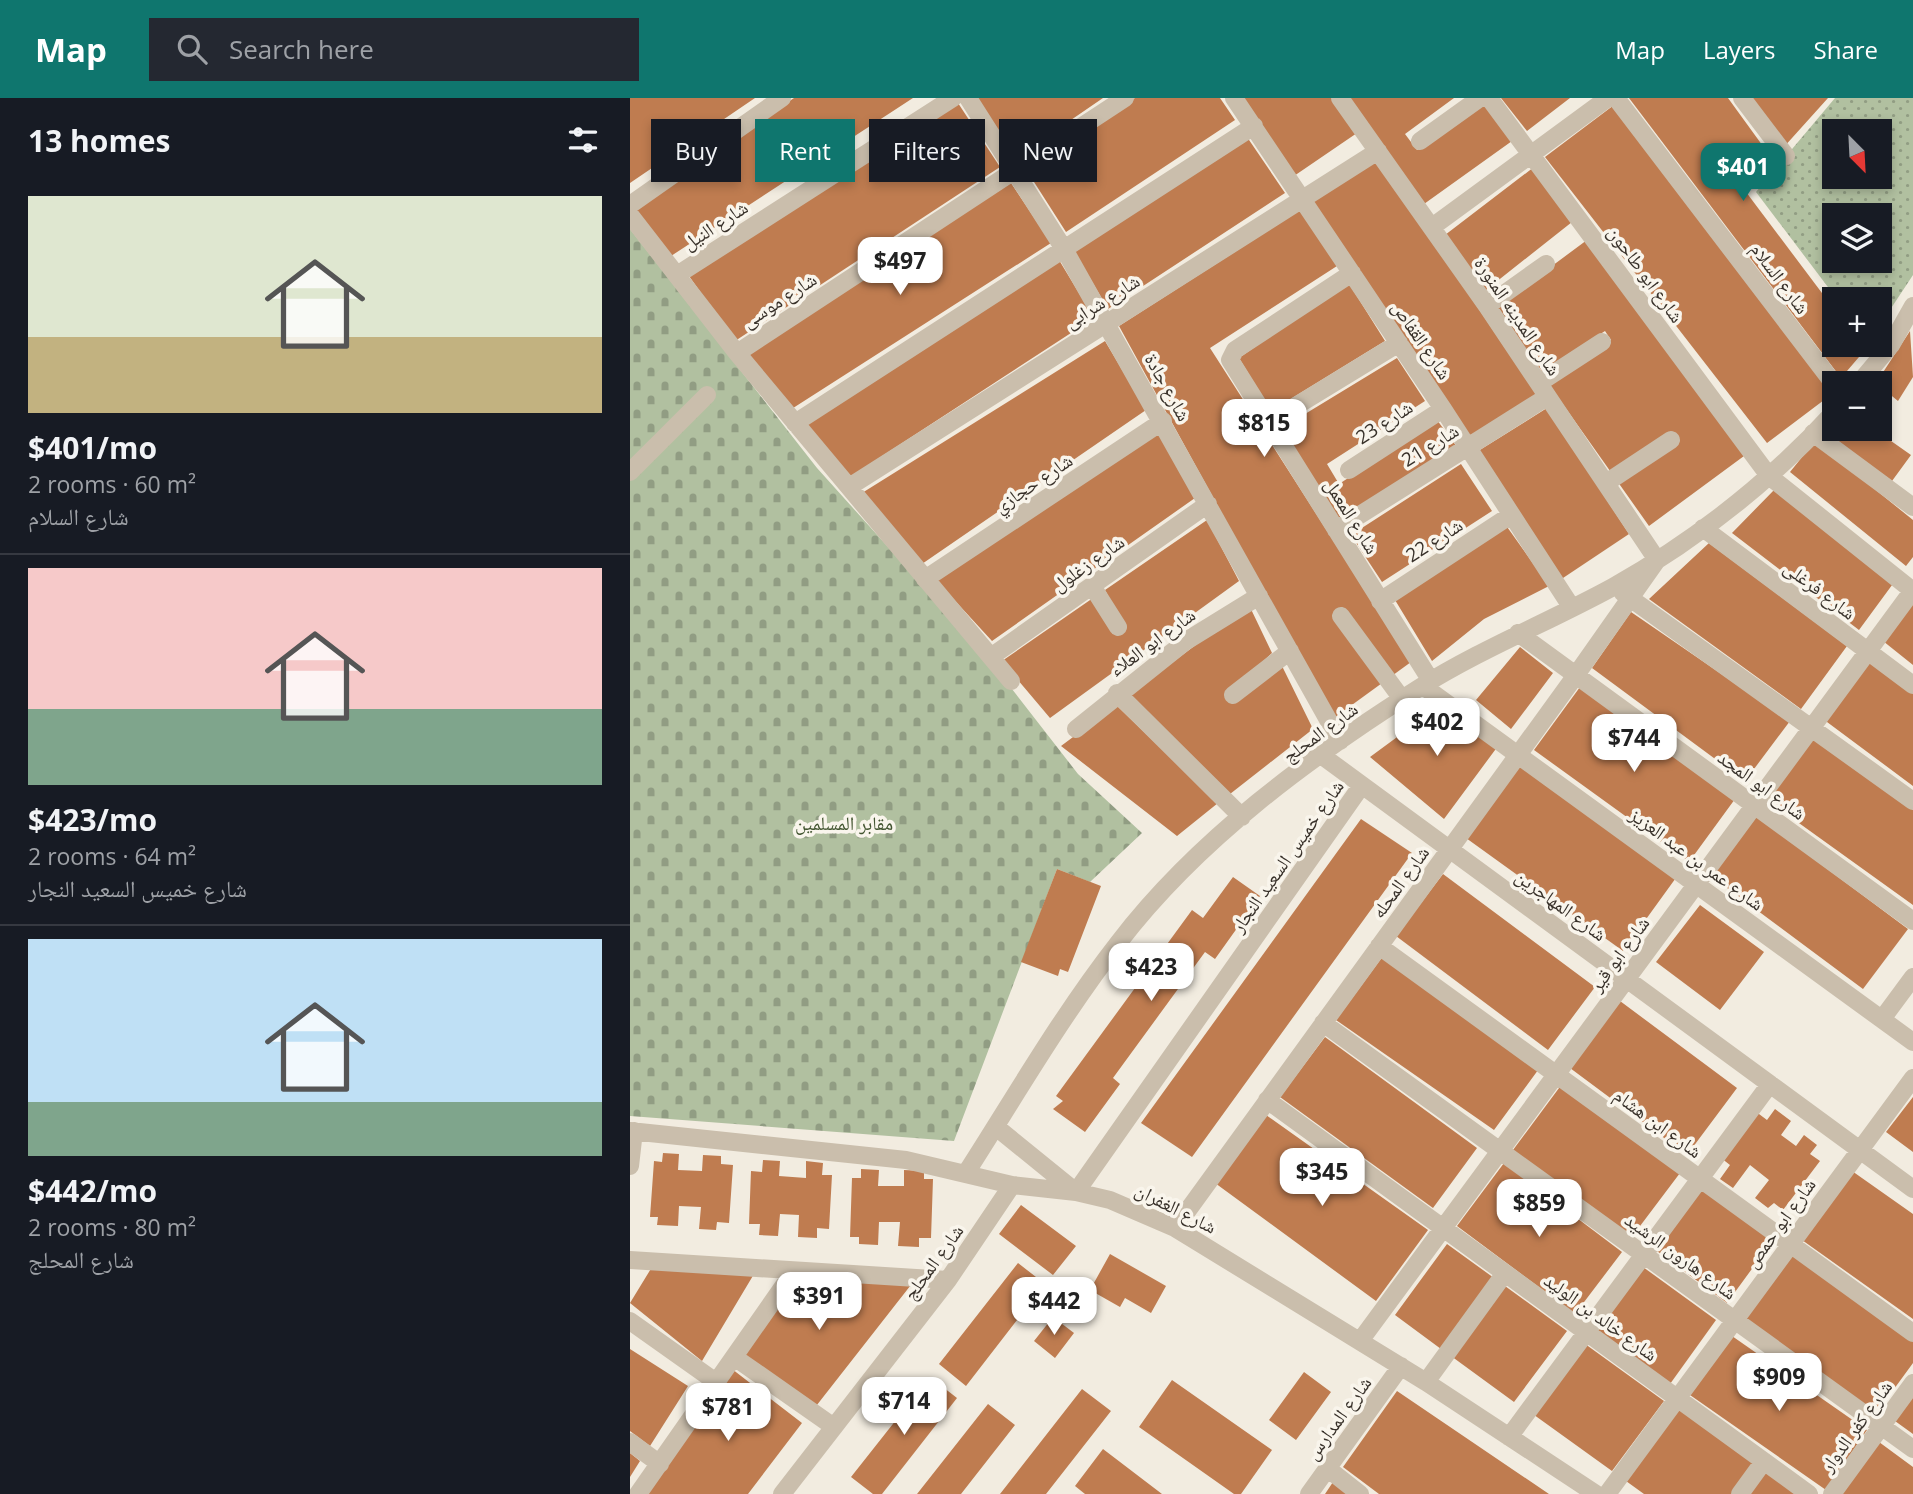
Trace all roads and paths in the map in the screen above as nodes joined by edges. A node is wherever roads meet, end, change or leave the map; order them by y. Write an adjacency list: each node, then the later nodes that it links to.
1 (782, 98): 22 (street)
2 (953, 98): 28 (street, شارع النيل)
3 (968, 98): 15 (street, شارع جادة)
4 (1125, 98): 12 (street, شارع موسى)
5 (1234, 98): 13 (street, شارع القفاص)
6 (1340, 98): 16 (street, شارع المدينه المنورة)
7 (1480, 98): 14 (street)
8 (1489, 98): 17 (street, شارع ابو طاحون)
9 (1608, 98): 17 (street)
10 (1616, 98): 35 (street, شارع السلام)
11 (1742, 98): 18 (street)
12 (1093, 119)
13 (1254, 126): 21 (street, شارع القفاص); 25 (street)
14 (1420, 141)
15 (999, 144)
16 (1378, 151): 21 (street, شارع شرابى); 24 (street, شارع المدينه المنورة)
17 (1531, 155): 24 (street); 49 (street, شارع ابو طاحون)
18 (1786, 156)
19 (999, 181): 34 (street, شارع موسى)
20 (1023, 182): 25 (street, شارع جادة)
21 (1303, 199): 27 (street, شارع القفاص); 31 (street, شارع شرابى)
22 (630, 205)
23 (630, 215): 28 (street)
24 (1432, 228): 29 (street, شارع المدينه المنورة)
25 (1064, 249): 31 (street, شارع جادة); 41 (street)
26 (1546, 264): 29 (street)
27 (1352, 273): 33 (street, شارع القفاص); 42 (street, شارع المعمل)
28 (677, 275): 34 (street)
29 (1487, 306): 37 (street, شارع المدينه المنورة)
30 (1913, 306): 36 (street)
31 (1107, 323): 40 (street, شارع جادة); 51 (street, شارع شرابى)
32 (1602, 342): 37 (street, شارع 21)
33 (1399, 343): 39 (street, شارع القفاص); 42 (street)
34 (737, 353): 41 (street)
35 (1824, 371)
36 (1869, 371)
37 (1543, 390): 46 (street, شارع 21); 50 (street, شارع المدينه المنورة)
38 (706, 395): 48 (street)
39 (1443, 409): 46 (street, شارع القفاص); 47 (street, شارع 23)
40 (1163, 421): 52 (street, شارع جادة); 58 (street, شارع حجازي)
41 (795, 423): 51 (street)
42 (1268, 423): 56 (street, شارع المعمل)
43 (1822, 424): 44 (street, شارع المحلج)
44 (1813, 433): 49 (street, شارع المحلج); 53 (street)
45 (1671, 440): 50 (street)
46 (1467, 447): 54 (street, شارع القفاص); 56 (street, شارع 21)
47 (1349, 470)
48 (630, 472)
49 (1769, 476): 55 (street, شارع المحلج); 61 (street, شارع ابو طاحون)
50 (1606, 483): 57 (street, شارع المدينه المنورة)
51 (849, 487): 58 (street)
52 (1208, 504): 59 (street, شارع زغلول); 62 (street, شارع جادة)
53 (1913, 506)
54 (1511, 515): 64 (street, شارع 22); 65 (street, شارع القفاص)
55 (1703, 528): 57 (street, شارع المحلج); 70 (street, شارع فرغلى)
56 (1336, 530): 64 (street, شارع المعمل)
57 (1657, 560): 60 (street, شارع المحلج); 63 (street, شارع المحله)
58 (925, 579): 71 (street)
59 (1092, 586): 67 (street); 71 (street, شارع زغلول)
60 (1612, 587): 63 (street); 65 (street, شارع المحلج)
61 (1913, 591): 70 (street, شارع ابو قير)
62 (1259, 596): 69 (street, شارع جادة); 76 (street, شارع ابو العلاء)
63 (1630, 598): 72 (street, شارع المحله); 80 (street)
64 (1380, 601): 74 (street, شارع المعمل)
65 (1572, 608): 68 (street, شارع المحلج)
66 (1340, 616): 78 (street)
67 (1118, 627)
68 (1518, 633): 72 (street, شارع ابو المجد); 74 (street, شارع المحلج)
69 (1290, 651): 77 (street); 81 (street, شارع جادة)
70 (1867, 652): 75 (street, شارع فرغلى); 80 (street, شارع ابو قير)
71 (992, 656): 73 (street)
72 (1576, 675): 83 (street, شارع المحله); 86 (street, شارع ابو المجد)
73 (1011, 681)
74 (1427, 683): 78 (street, شارع المحلج); 83 (street, شارع عمر بن عبد العزيز)
75 (1913, 685)
76 (1117, 693): 79 (street, شارع ابو العلاء); 87 (street)
77 (1233, 695)
78 (1402, 699): 81 (street, شارع المحلج)
79 (1076, 729)
80 (1810, 730): 85 (street); 86 (street, شارع ابو قير)
81 (1340, 741): 82 (street, شارع المحلج)
82 (1321, 755): 84 (street, شارع المهاجرين); 87 (street, شارع المحلج)
83 (1518, 755): 88 (street, شارع المحله); 89 (street, شارع عمر بن عبد العزيز)
84 (1362, 785): 88 (street, شارع المهاجرين); 110 (street, شارع خميس السعيد النجار)
85 (1913, 801)
86 (1755, 805): 89 (street, شارع ابو قير); 90 (street, شارع ابو المجد)
87 (1242, 817): 101 (street, شارع المحلج)
88 (1450, 850): 91 (street, شارع المحله); 93 (street, شارع المهاجرين)
89 (1696, 884): 93 (street, شارع ابو قير); 94 (street, شارع عمر بن عبد العزيز)
90 (1913, 921)
91 (1379, 946): 95 (street, شارع المحله); 97 (street, شارع ابن هشام)
92 (1913, 977): 94 (street)
93 (1627, 979): 97 (street, شارع ابو قير); 99 (street, شارع المهاجرين)
94 (1882, 1019): 96 (street, شارع عمر بن عبد العزيز)
95 (1323, 1023): 100 (street, شارع المحله); 104 (street, شارع هارون الرشيد)
96 (1913, 1042)
97 (1556, 1074): 104 (street, شارع ابو قير); 107 (street, شارع ابن هشام)
98 (1913, 1078): 103 (street, شارع ابو حمص)
99 (1770, 1084): 103 (street, شارع المهاجرين); 107 (street)
100 (1267, 1100): 111 (street, شارع المحله); 112 (street, شارع خالد بن الوليد)
101 (996, 1127): 106 (street, شارع المحلج); 110 (street)
102 (632, 1131): 105 (street); 106 (street, شارع الغفران)
103 (1860, 1150): 109 (street, شارع المهاجرين); 113 (street, شارع ابو حمص)
104 (1500, 1152): 112 (street, شارع ابو قير); 114 (street, شارع هارون الرشيد)
105 (630, 1166)
106 (966, 1173): 108 (street, شارع الغفران)
107 (1700, 1179): 113 (street, شارع ابن هشام); 114 (street)
108 (1012, 1185): 110 (street, شارع الغفران); 118 (street, شارع المحلج)
109 (1913, 1189)
110 (1076, 1192): 111 (street, شارع الغفران)
111 (1175, 1228): 123 (street, شارع الغفران)
112 (1443, 1228): 117 (street, شارع خالد بن الوليد); 123 (street, شارع ابو قير)
113 (1791, 1244): 120 (street, شارع ابو حمص); 122 (street, شارع ابن هشام)
114 (1643, 1255): 120 (street, شارع هارون الرشيد); 121 (street)
115 (630, 1261): 116 (street)
116 (794, 1271): 118 (street); 124 (street)
117 (1505, 1273): 121 (street, شارع خالد بن الوليد); 127 (street)
118 (948, 1280): 131 (street, شارع المحلج)
119 (630, 1321): 126 (street)
120 (1735, 1321): 129 (street, شارع ابو حمص); 130 (street, شارع هارون الرشيد)
121 (1586, 1332): 129 (street, شارع خالد بن الوليد); 132 (street)
122 (1913, 1333)
123 (1360, 1341): 125 (street, شارع الغفران)
124 (734, 1357): 126 (street); 131 (street)
125 (1401, 1366): 127 (street, شارع الغفران); 137 (street, شارع المدارس)
126 (716, 1382): 136 (street)
127 (1426, 1382): 132 (street, شارع الغفران)
128 (1913, 1382): 130 (street, شارع كفر الدوار)
129 (1677, 1398): 135 (street, شارع خالد بن الوليد); 143 (street, شارع ابو حمص)
130 (1881, 1426): 134 (street, شارع هارون الرشيد); 146 (street, شارع كفر الدوار)
131 (834, 1427): 139 (street, شارع المحلج)
132 (1509, 1437): 142 (street, شارع الغفران)
133 (630, 1442): 136 (street)
134 (1913, 1449)
135 (1764, 1461): 144 (street); 145 (street, شارع خالد بن الوليد)
136 (660, 1464): 138 (street)
137 (1327, 1468): 140 (street, شارع المدارس); 141 (street)
138 (638, 1494)
139 (782, 1494)
140 (1309, 1494)
141 (1360, 1494)
142 (1596, 1494)
143 (1607, 1494)
144 (1740, 1494)
145 (1810, 1494)
146 (1832, 1494)

